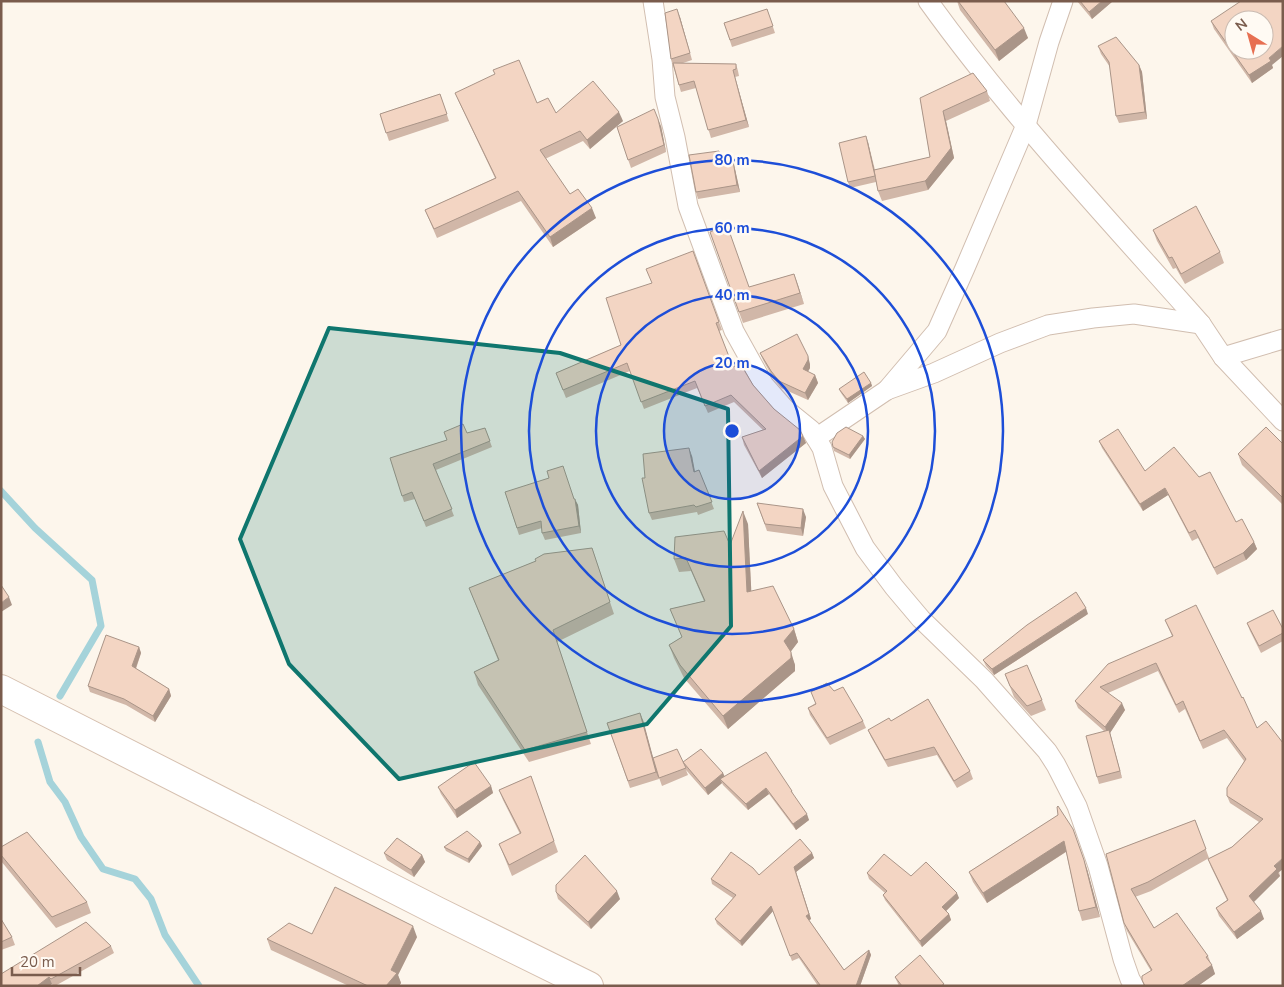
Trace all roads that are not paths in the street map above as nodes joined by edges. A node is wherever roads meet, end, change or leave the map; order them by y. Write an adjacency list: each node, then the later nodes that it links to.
1 (653, 1): 10 (street)
2 (928, 1): 4 (street)
3 (1064, 1): 4 (street)
4 (1026, 125): 5 (street); 8 (street)
5 (1201, 324): 7 (street); 8 (street)
6 (1283, 339): 7 (street)
7 (1223, 356): 9 (street)
8 (887, 390): 10 (street)
9 (1283, 421)
10 (816, 438): 13 (street)
11 (1, 689): 12 (street)
12 (589, 986)
13 (1134, 986)

